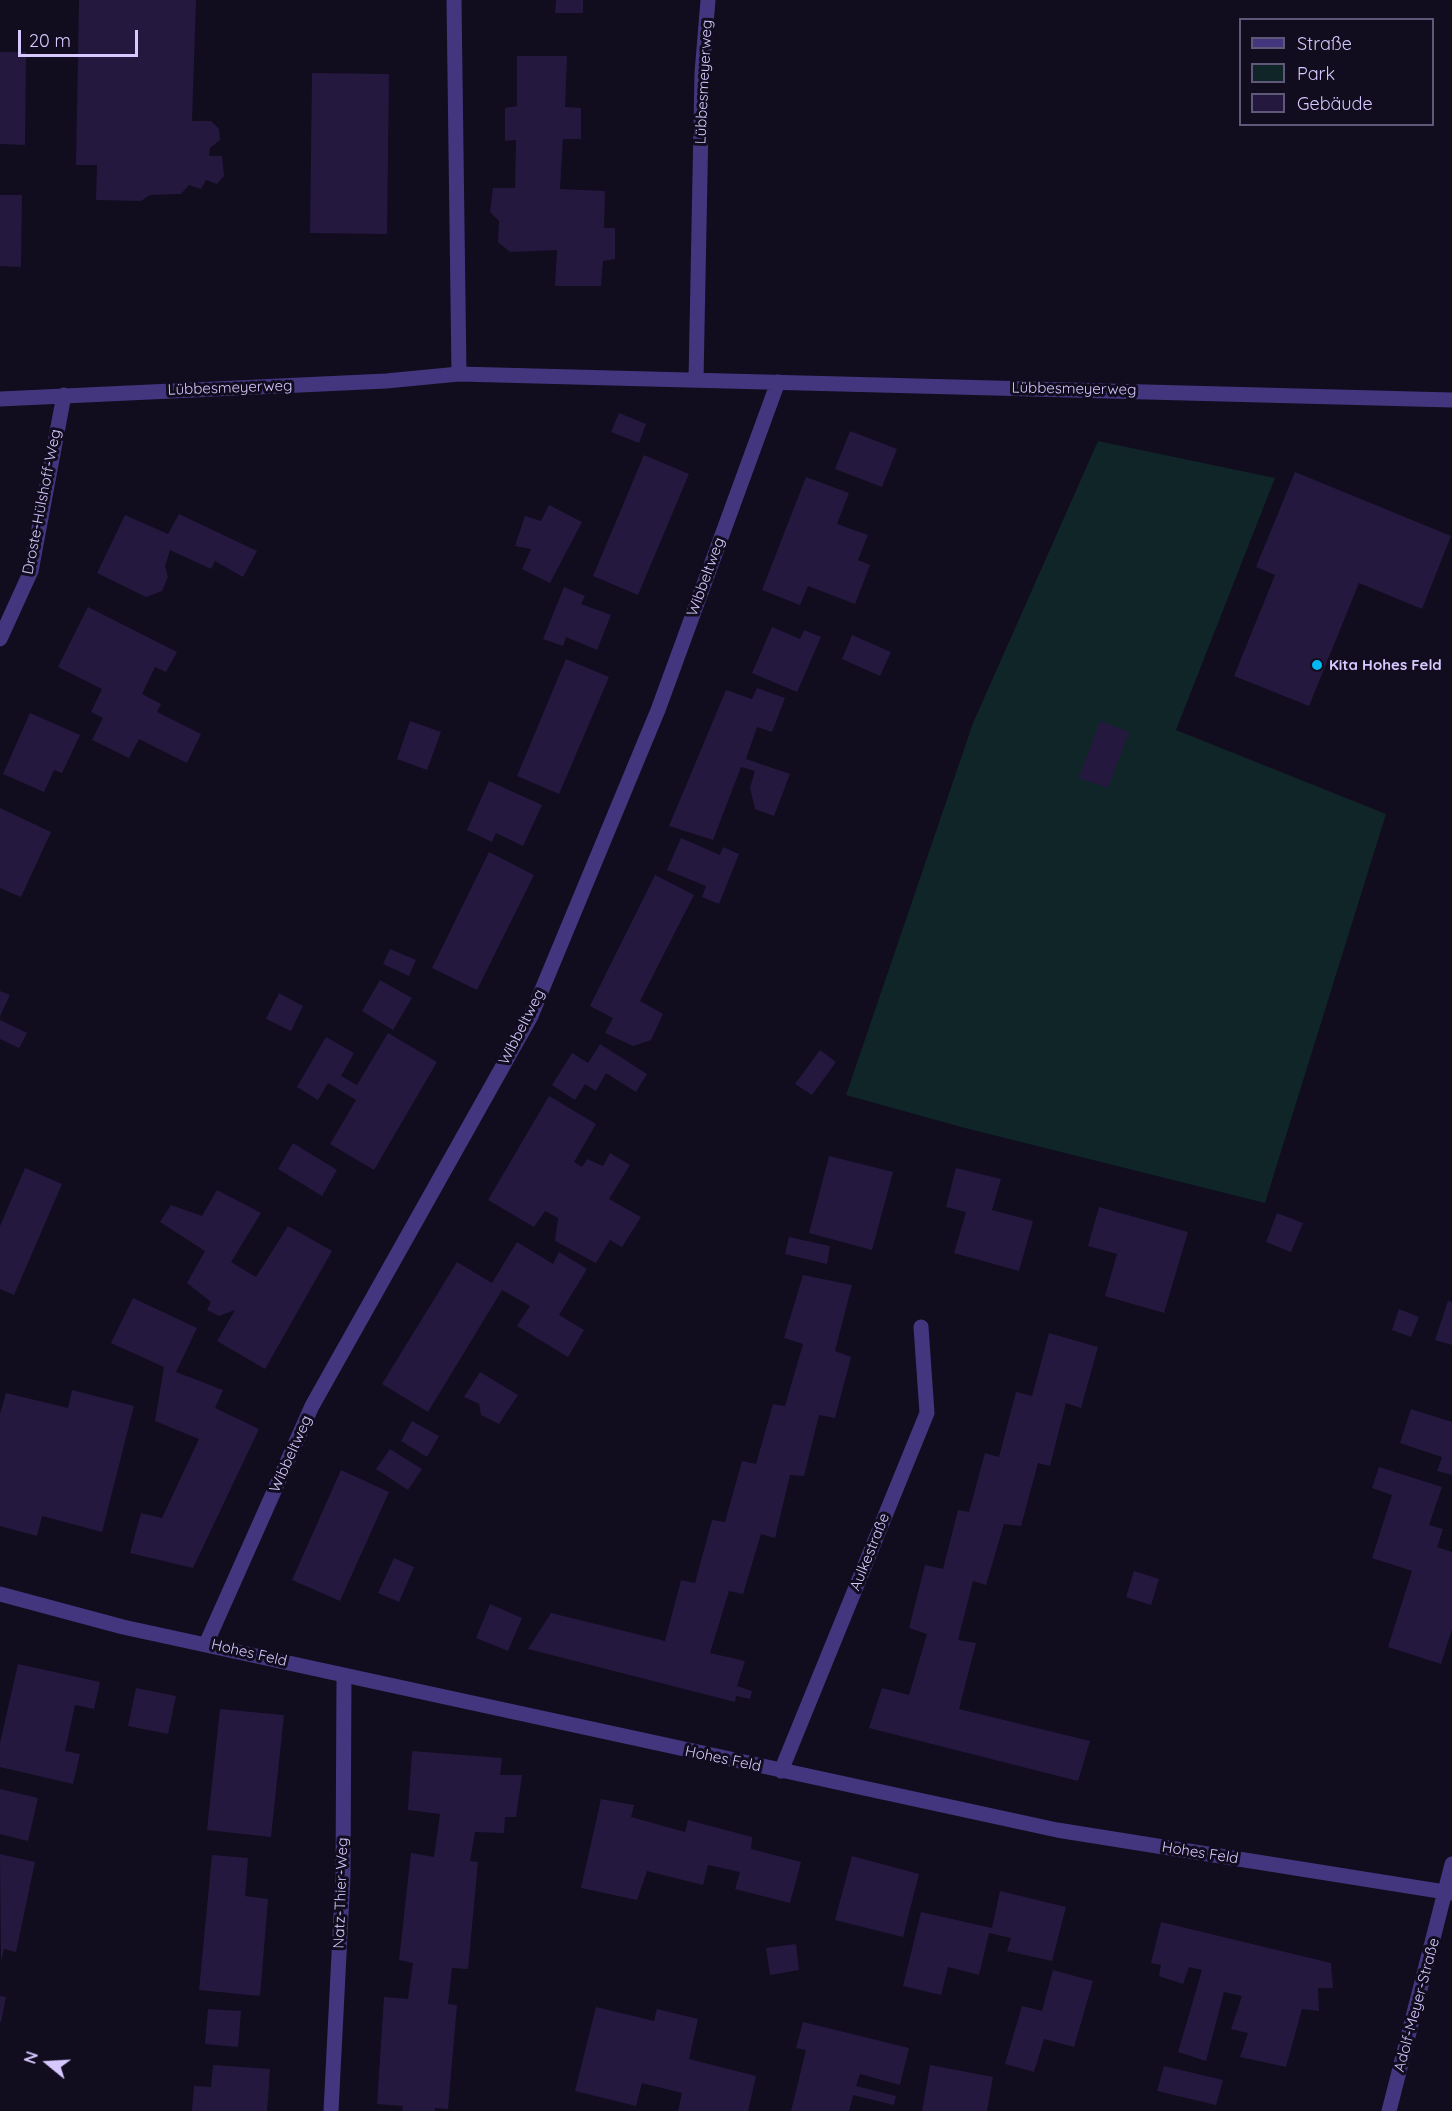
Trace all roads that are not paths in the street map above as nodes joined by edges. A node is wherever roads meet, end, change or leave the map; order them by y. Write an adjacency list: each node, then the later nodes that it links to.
1 (454, 0): 3 (street)
2 (708, 0): 4 (street, Lübbesmeyerweg)
3 (459, 374): 4 (street, Lübbesmeyerweg); 6 (street, Lübbesmeyerweg)
4 (696, 380): 5 (street, Lübbesmeyerweg)
5 (778, 382): 8 (street, Lübbesmeyerweg); 12 (street, Wibbeltweg)
6 (64, 395): 7 (street, Lübbesmeyerweg); 9 (street, Droste-Hülshoff-Weg)
7 (0, 399)
8 (1452, 400)
9 (0, 639)
10 (921, 1328): 14 (street, Aulkestraße)
11 (0, 1594): 12 (street, Hohes Feld)
12 (206, 1644): 13 (street, Hohes Feld)
13 (344, 1675): 14 (street, Hohes Feld); 17 (street, Natz-Thier-Weg)
14 (781, 1771): 16 (street, Hohes Feld)
15 (1452, 1864): 16 (street, Adolf-Meyer-Straße)
16 (1449, 1893): 18 (street, Adolf-Meyer-Straße)
17 (331, 2111)
18 (1389, 2111)

